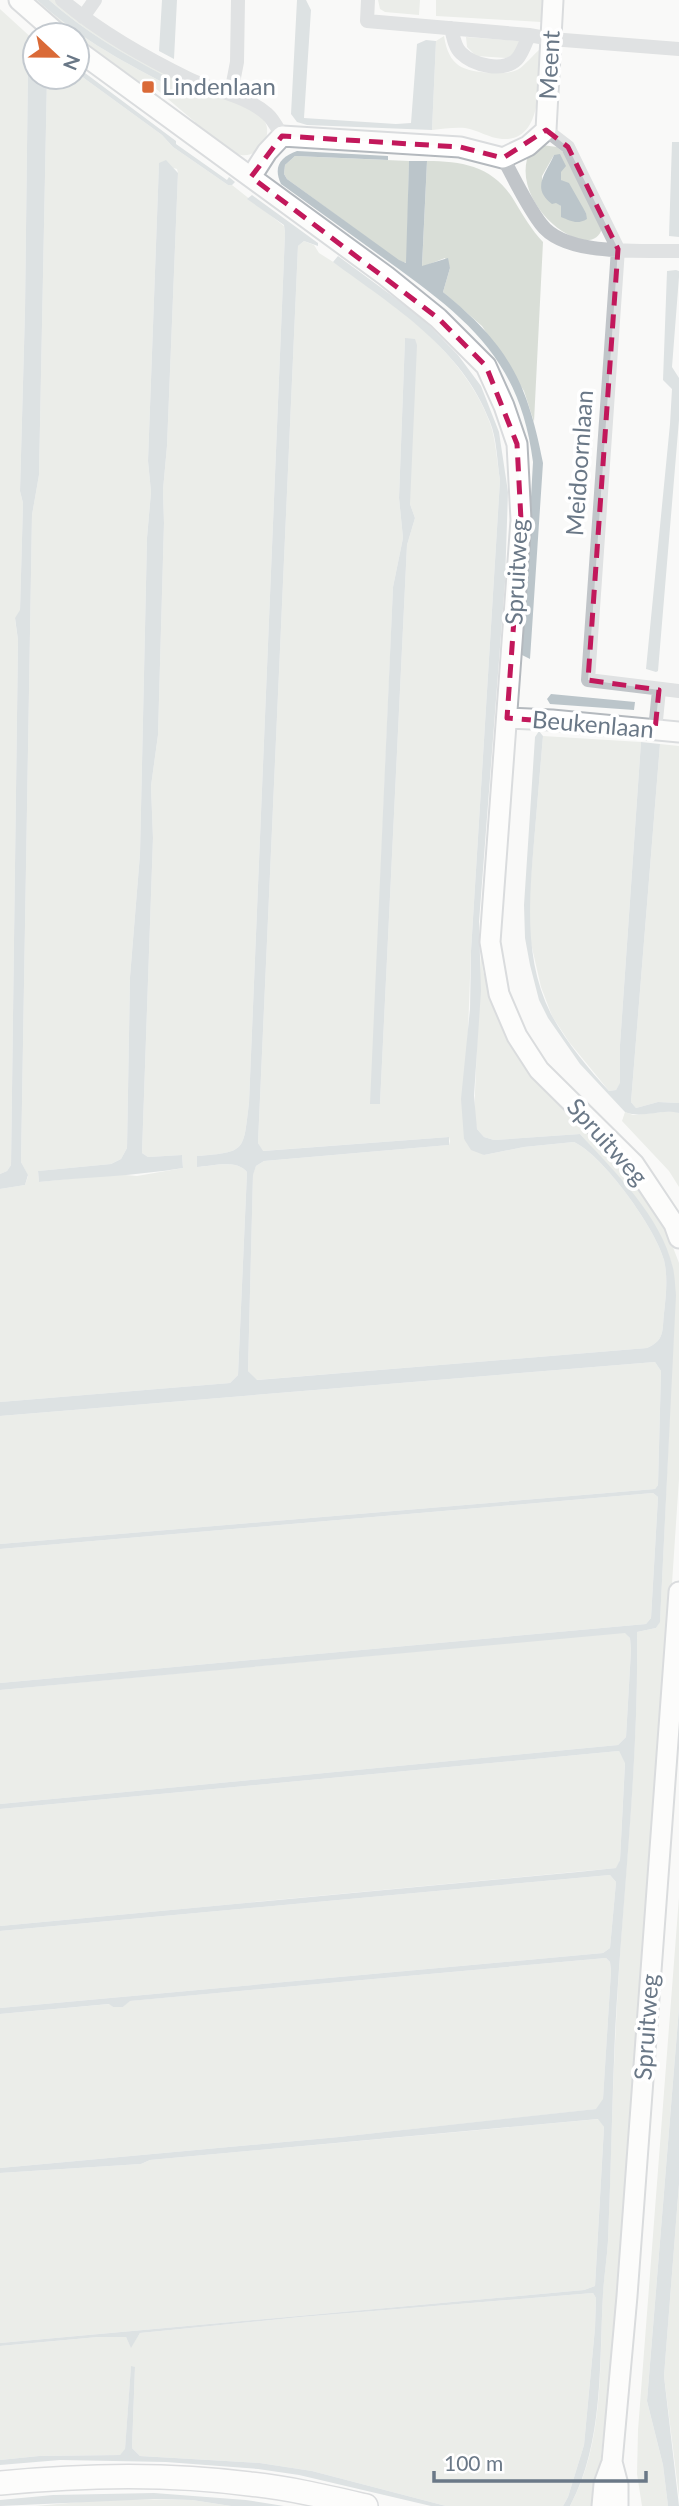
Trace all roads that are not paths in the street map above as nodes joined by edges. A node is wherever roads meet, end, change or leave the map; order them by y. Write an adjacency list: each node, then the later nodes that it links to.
1 (19, 0): 8 (main road)
2 (62, 0): 7 (street)
3 (95, 0): 7 (street)
4 (238, 0): 14 (street)
5 (368, 0): 9 (street)
6 (553, 0): 11 (main road, Meent)
7 (83, 17): 14 (street)
8 (43, 21)
9 (451, 28): 10 (street); 10 (street)
10 (529, 35): 11 (street)
11 (551, 39): 12 (street); 15 (main road, Meent)
12 (679, 49)
13 (91, 60): 18 (main road, Spruitweg)
14 (231, 93): 16 (street)
15 (546, 130): 17 (main road); 19 (street)
16 (282, 136): 17 (main road); 18 (main road)
17 (503, 158): 19 (street)
18 (251, 177): 23 (main road, Spruitweg)
19 (618, 249): 20 (street); 21 (street, Meidoornlaan)
20 (679, 251)
21 (659, 690): 22 (street); 24 (street)
22 (679, 691)
23 (507, 718): 24 (main road, Beukenlaan); 26 (main road, Spruitweg)
24 (656, 730): 25 (main road, Beukenlaan)
25 (679, 732)
26 (679, 1238)
27 (679, 1592): 28 (main road, Spruitweg)
28 (612, 2462): 31 (main road, Spruitweg); 32 (main road, Spruitweg)
29 (0, 2483): 30 (main road)
30 (366, 2506)
31 (602, 2506)
32 (618, 2506)

